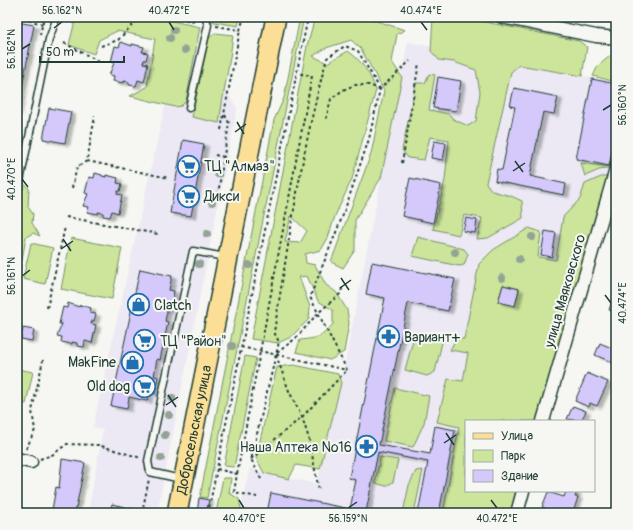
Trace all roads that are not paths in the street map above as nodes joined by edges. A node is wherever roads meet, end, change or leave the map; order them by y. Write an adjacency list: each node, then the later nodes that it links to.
1 (57, 17): 8 (lane)
2 (205, 17): 6 (lane)
3 (276, 17): 9 (main road, Добросельская улица)
4 (502, 17): 5 (street)
5 (616, 37)
6 (189, 108)
7 (616, 169): 10 (street, улица Маяковского)
8 (17, 196)
9 (228, 258): 11 (main road, Добросельская улица); 11 (lane)
10 (543, 420)
11 (183, 480): 13 (main road, Добросельская улица)
12 (523, 492): 14 (street)
13 (177, 513)
14 (517, 513)

